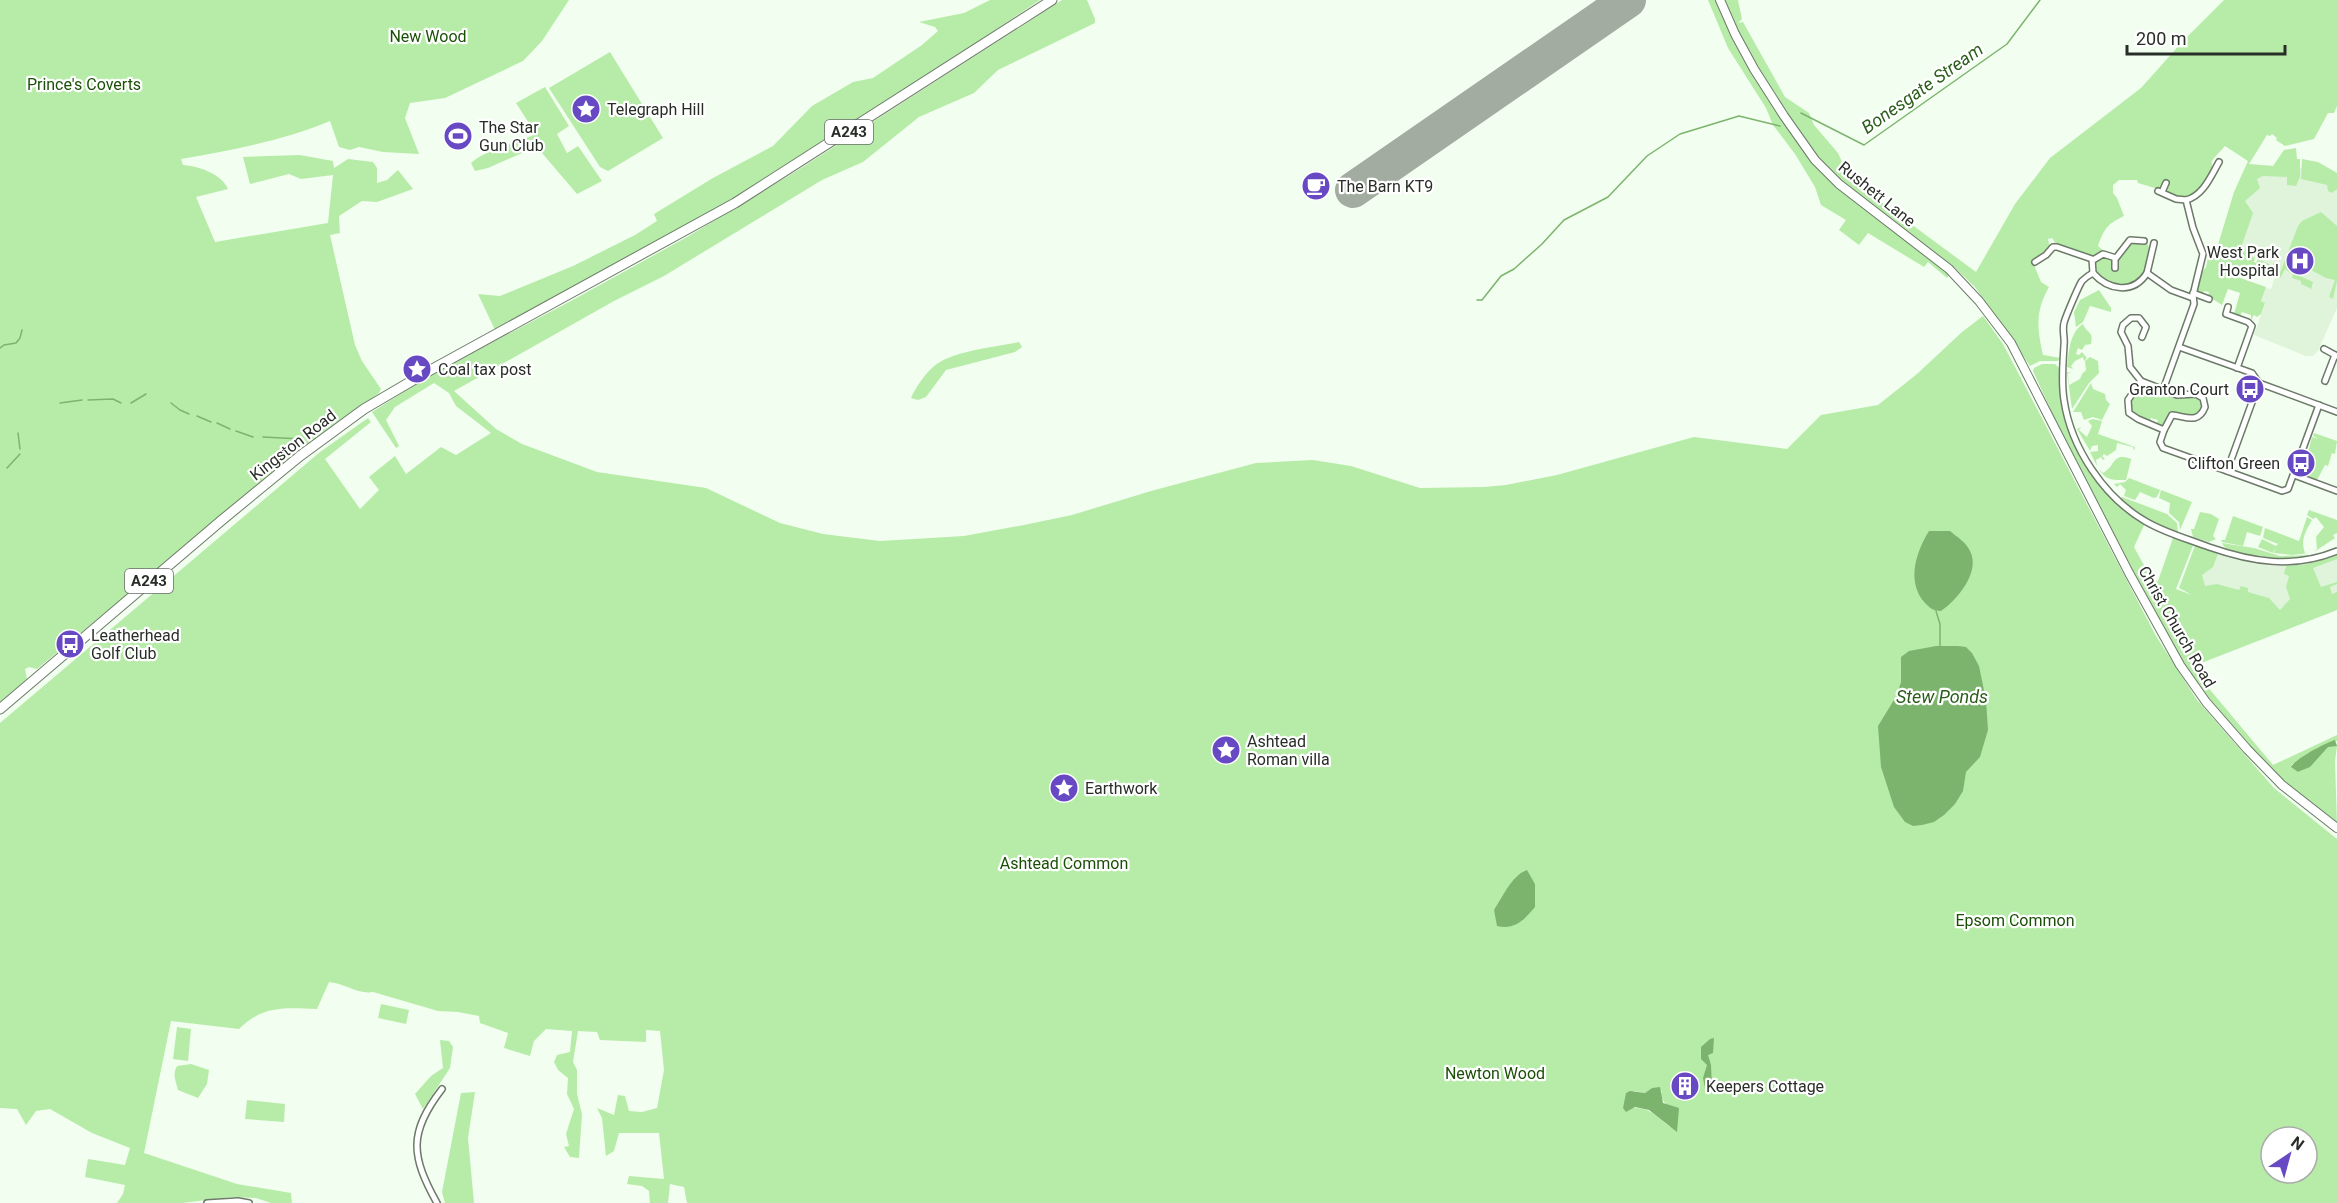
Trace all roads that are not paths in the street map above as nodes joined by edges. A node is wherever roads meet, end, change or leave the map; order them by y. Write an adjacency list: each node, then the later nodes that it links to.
1 (1053, 0): 36 (highway, Kingston Road / A243)
2 (1720, 0): 18 (main road, Rushett Lane)
3 (2219, 162): 5 (street)
4 (2166, 183): 5 (street)
5 (2187, 200): 16 (street)
6 (2050, 239): 9 (street)
7 (2144, 241): 10 (street)
8 (2154, 243): 15 (street)
9 (2054, 247): 11 (street); 12 (street)
10 (2115, 258): 11 (street); 13 (street)
11 (2093, 260): 14 (street)
12 (2035, 262)
13 (2115, 268)
14 (2093, 273): 15 (street); 35 (street)
15 (2147, 273): 16 (street)
16 (2193, 296): 17 (street); 21 (street)
17 (2209, 299)
18 (1979, 301): 37 (main road, Christ Church Road)
19 (2226, 314): 24 (street)
20 (2142, 337): 25 (street)
21 (2179, 346): 24 (street); 28 (street)
22 (2324, 349): 23 (street)
23 (2336, 355): 26 (street)
24 (2237, 368): 27 (street)
25 (2141, 381): 28 (street); 31 (street)
26 (2325, 381)
27 (2259, 383): 29 (street); 32 (street)
28 (2163, 390): 31 (street)
29 (2319, 405): 30 (street); 33 (street)
30 (2337, 412)
31 (2164, 430): 32 (street)
32 (2227, 471): 33 (street)
33 (2294, 476): 34 (street)
34 (2337, 491)
35 (2337, 551)
36 (0, 709)
37 (2337, 828)
38 (441, 1089): 41 (street)
39 (207, 1203): 40 (street)
40 (249, 1203)
41 (437, 1203)

